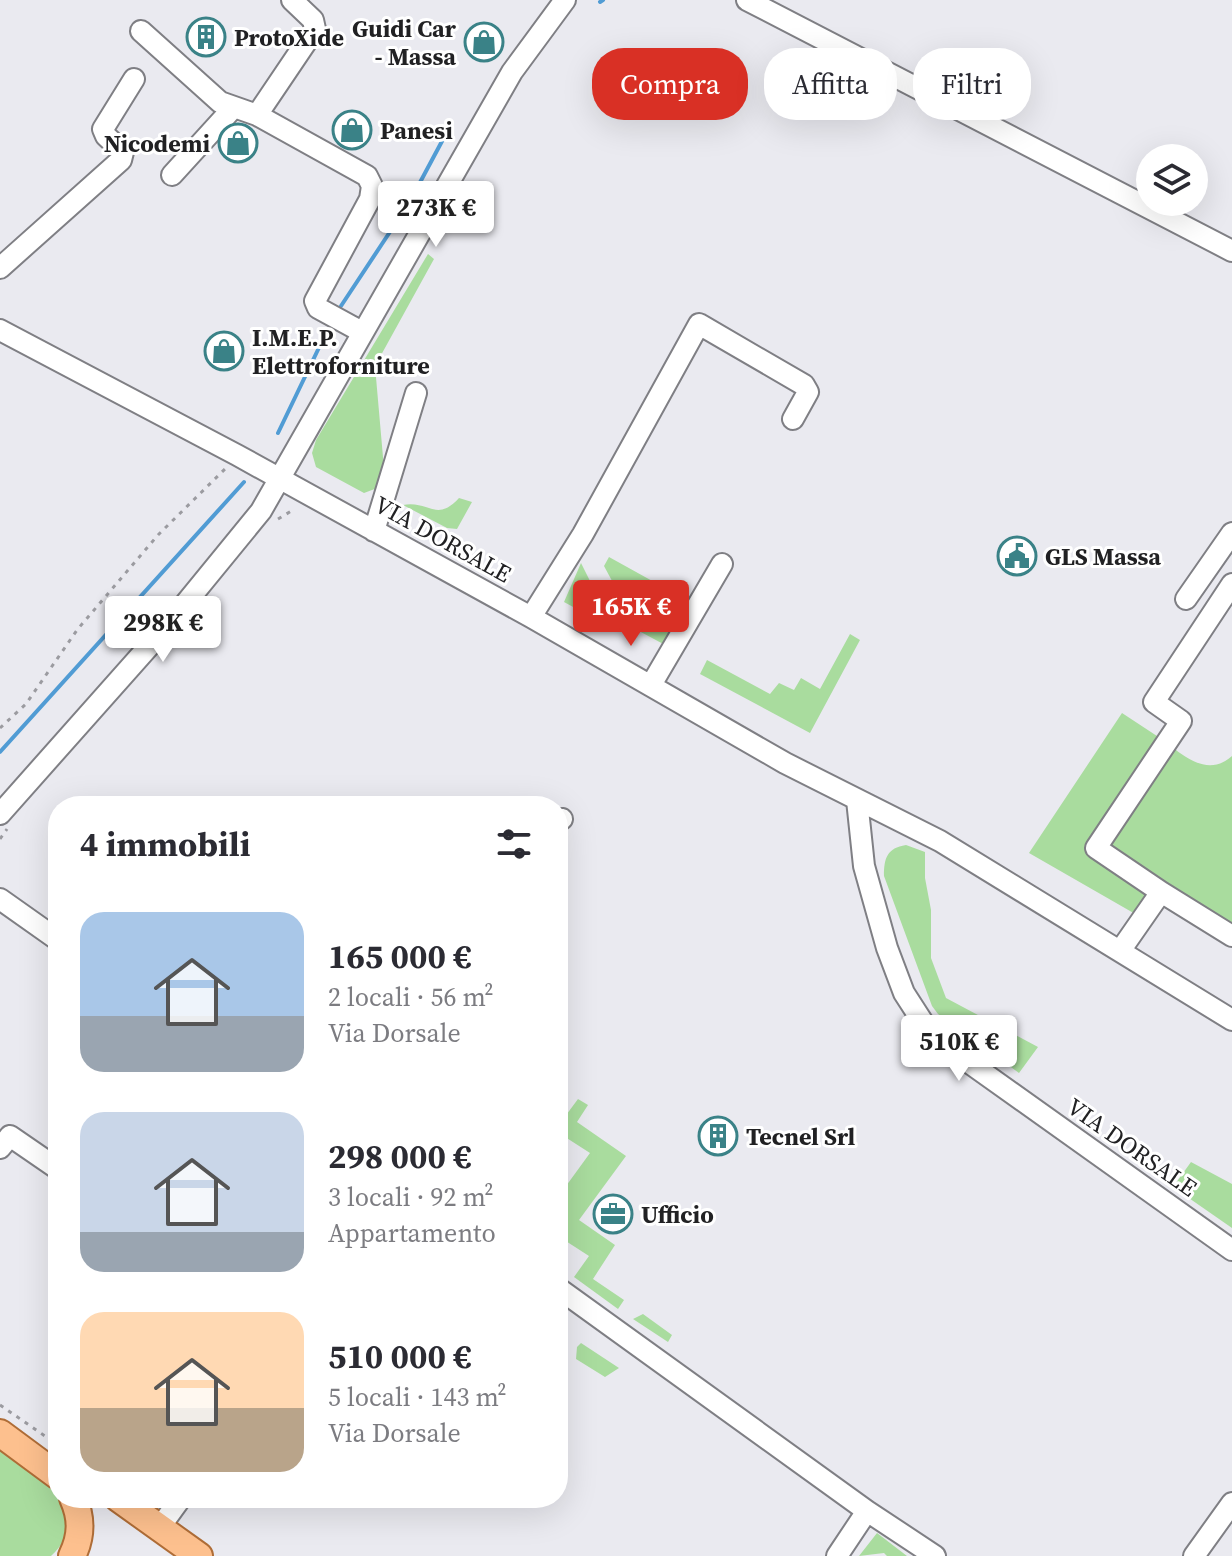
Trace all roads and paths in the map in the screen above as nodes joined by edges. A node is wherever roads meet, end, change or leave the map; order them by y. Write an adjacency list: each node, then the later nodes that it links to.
1 (292, 0): 7 (street)
2 (565, 0): 12 (street)
3 (747, 0): 9 (street)
4 (141, 31): 6 (street)
5 (134, 79): 10 (street)
6 (233, 108): 7 (street); 8 (street)
7 (257, 115): 12 (street)
8 (172, 175)
9 (1232, 251)
10 (0, 268)
11 (0, 330): 15 (street, VIA DORSALE)
12 (362, 332): 16 (street)
13 (416, 393): 17 (street)
14 (793, 419): 22 (street)
15 (237, 455): 16 (street, VIA DORSALE); 24 (path)
16 (279, 479): 17 (street, VIA DORSALE); 26 (street)
17 (374, 531): 22 (street, VIA DORSALE)
18 (1232, 533): 21 (street)
19 (722, 564): 23 (street)
20 (1232, 584): 27 (street)
21 (1186, 599)
22 (531, 617): 23 (street, VIA DORSALE)
23 (651, 685): 25 (street, VIA DORSALE)
24 (0, 728)
25 (857, 800): 31 (street, VIA DORSALE); 35 (street, VIA DORSALE)
26 (0, 814)
27 (1161, 892): 30 (street); 31 (street)
28 (0, 899): 29 (street)
29 (48, 933)
30 (1232, 936)
31 (1120, 951): 32 (street, VIA DORSALE)
32 (1232, 1020)
33 (0, 1148): 34 (street)
34 (48, 1162)
35 (1232, 1250)
36 (568, 1295): 47 (street)
37 (0, 1405): 40 (path)
38 (0, 1415): 41 (main road)
39 (0, 1433): 42 (main road)
40 (48, 1438)
41 (48, 1449)
42 (48, 1469)
43 (1232, 1503): 53 (street)
44 (78, 1508): 49 (main road)
45 (132, 1508): 48 (main road)
46 (174, 1508): 48 (street)
47 (867, 1511): 51 (street); 52 (street)
48 (160, 1527): 50 (main road)
49 (72, 1556)
50 (199, 1556)
51 (837, 1556)
52 (935, 1556)
53 (1194, 1556)

